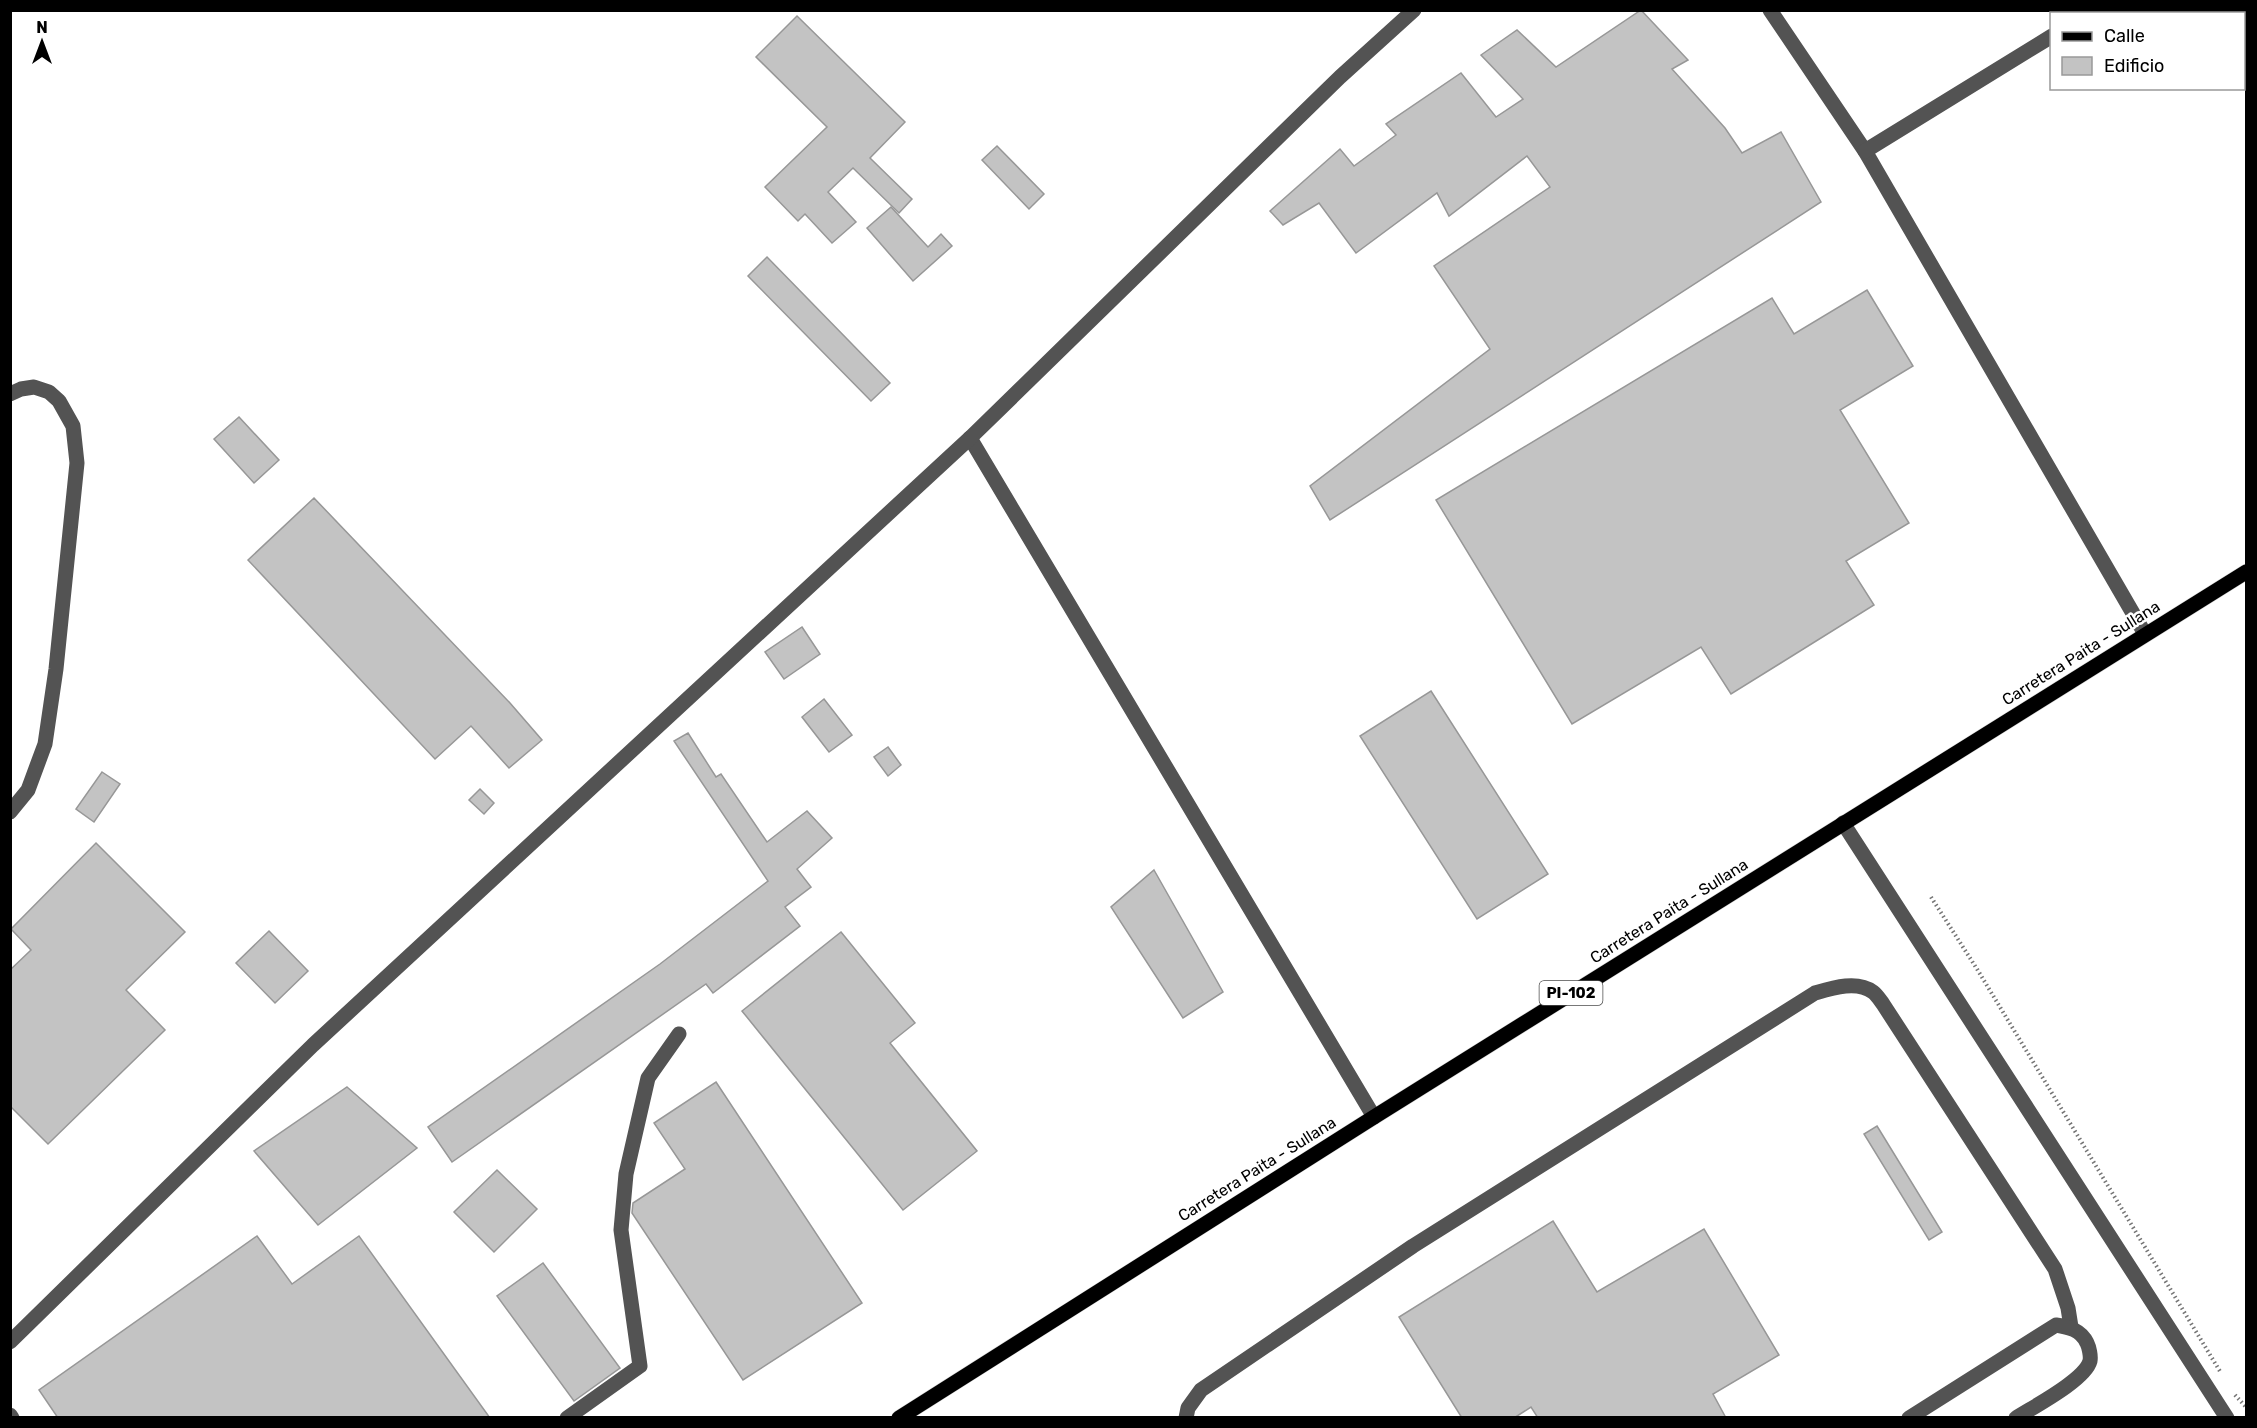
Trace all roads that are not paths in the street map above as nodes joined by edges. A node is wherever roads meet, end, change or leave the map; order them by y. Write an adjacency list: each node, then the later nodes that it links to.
1 (1414, 10): 6 (street)
2 (1770, 10): 4 (street)
3 (2050, 37): 4 (street)
4 (1865, 151): 8 (street)
5 (10, 394): 9 (street)
6 (970, 438): 12 (street); 14 (street)
7 (2247, 572): 8 (main road, Carretera Paita - Sullana / PI-102)
8 (2145, 634): 10 (main road, Carretera Paita - Sullana / PI-102)
9 (10, 812)
10 (1843, 823): 12 (main road, Carretera Paita - Sullana / PI-102); 20 (street)
11 (679, 1034): 15 (street)
12 (1374, 1117): 16 (main road, Carretera Paita - Sullana / PI-102)
13 (2071, 1328): 17 (street); 18 (street); 19 (street)
14 (10, 1342)
15 (567, 1418)
16 (899, 1418)
17 (1186, 1418)
18 (1909, 1418)
19 (2016, 1418)
20 (2227, 1418)

